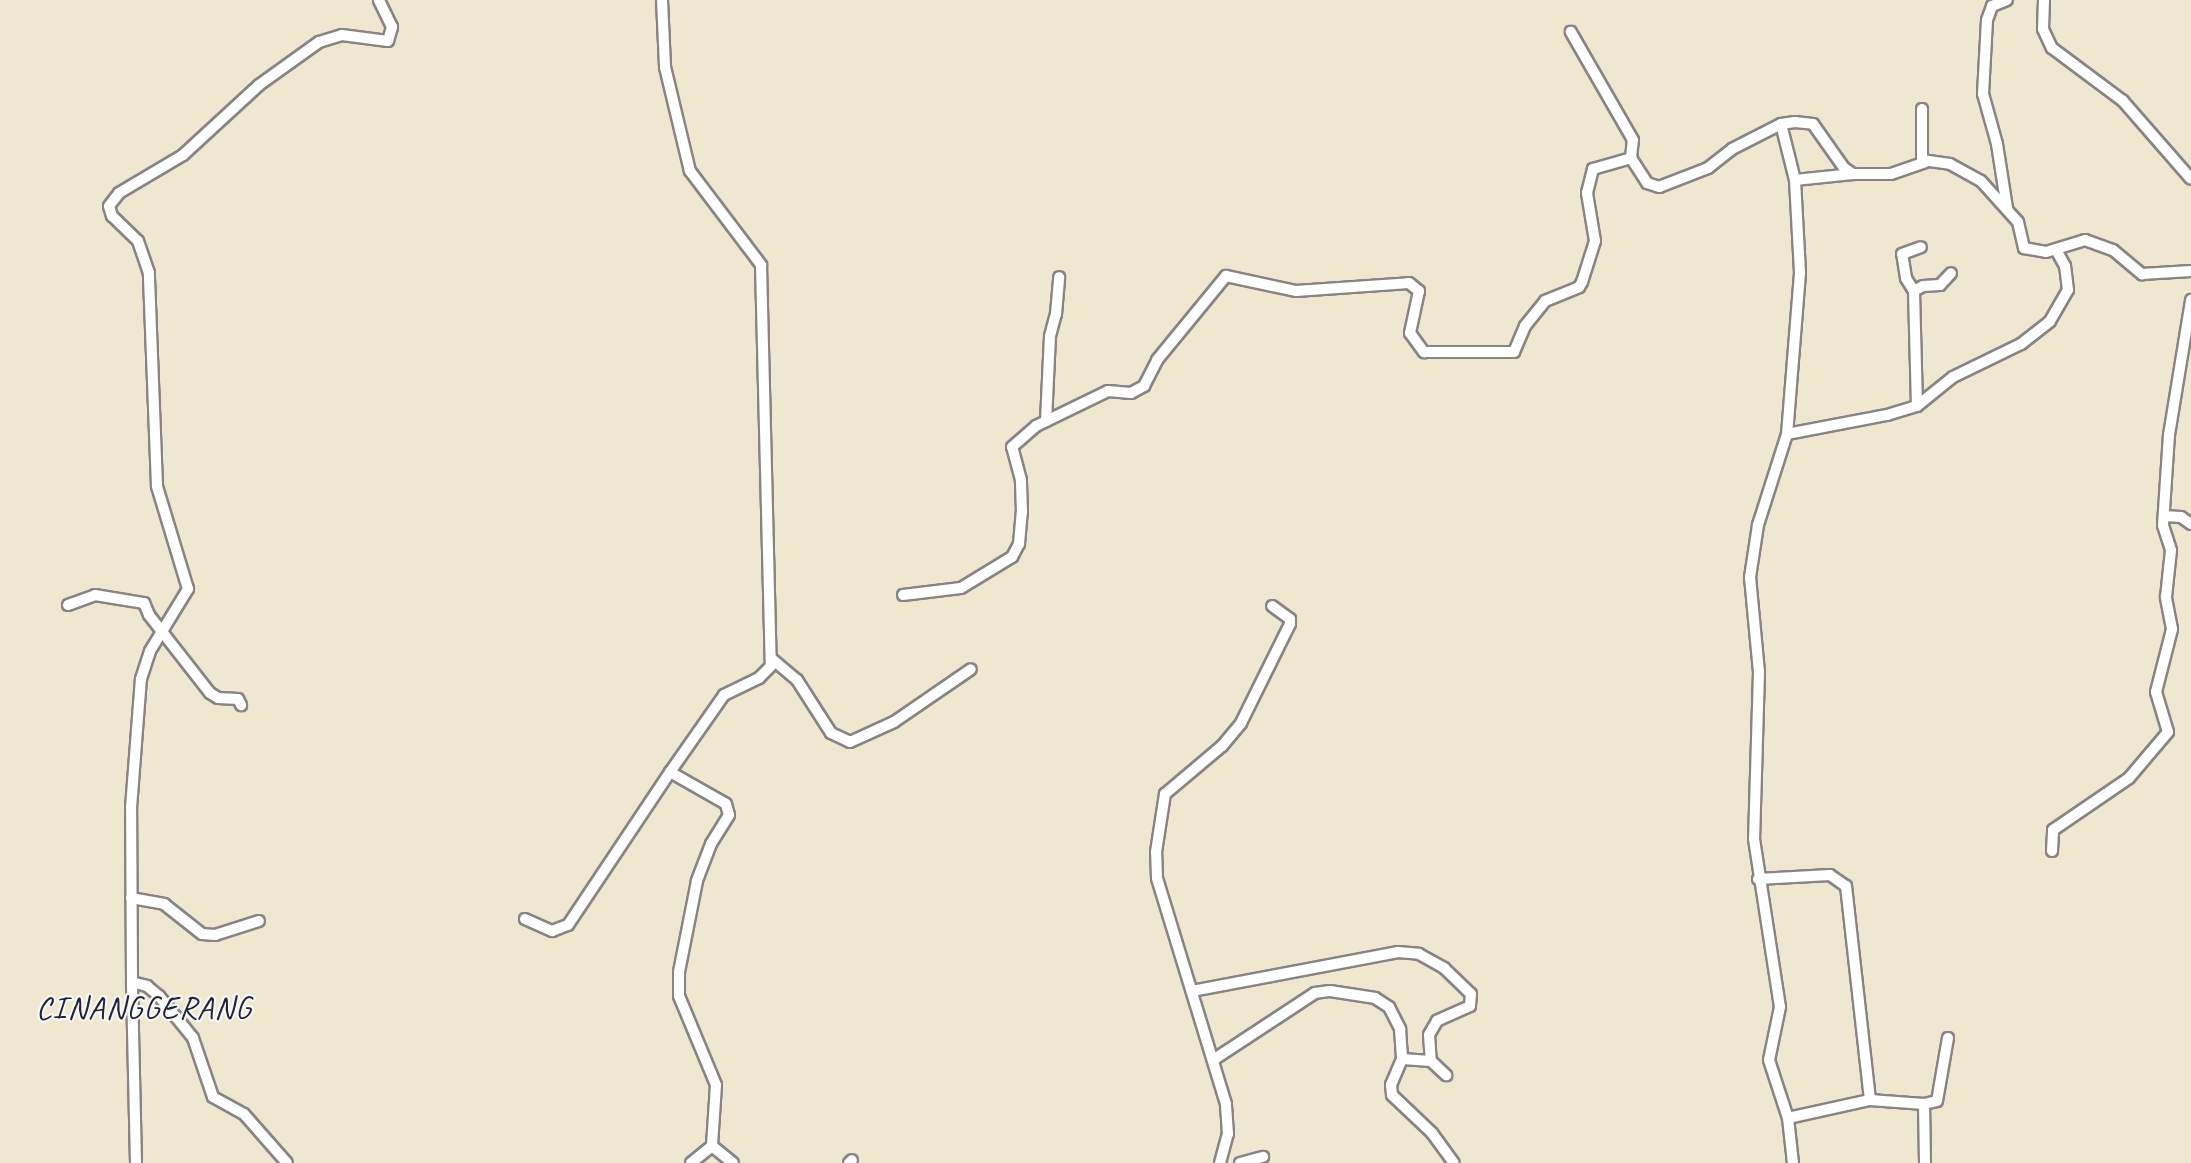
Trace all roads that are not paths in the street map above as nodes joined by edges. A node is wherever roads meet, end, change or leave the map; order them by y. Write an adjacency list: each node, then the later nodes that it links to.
1 (379, 0): 29 (street)
2 (662, 0): 30 (street)
3 (2007, 0): 13 (street)
4 (2044, 0): 11 (street)
5 (1571, 32): 8 (street)
6 (1922, 109): 9 (street)
7 (1781, 124): 8 (street); 10 (street); 12 (street)
8 (1631, 158): 22 (street)
9 (1925, 162): 10 (street); 13 (street)
10 (1853, 174): 12 (street)
11 (2191, 179)
12 (1795, 180): 23 (street)
13 (2007, 208): 15 (street)
14 (1921, 247): 19 (street)
15 (2056, 250): 16 (street); 21 (street)
16 (2191, 271)
17 (1952, 273): 19 (street)
18 (1059, 277): 22 (street)
19 (1914, 291): 21 (street)
20 (2191, 300): 24 (street)
21 (1917, 406): 23 (street)
22 (1046, 422): 26 (street)
23 (1787, 434): 35 (street)
24 (2164, 516): 25 (street); 34 (street)
25 (2191, 524)
26 (903, 595)
27 (68, 605): 29 (street)
28 (1272, 606): 40 (street)
29 (164, 631): 32 (street); 36 (street)
30 (772, 659): 31 (street); 33 (street)
31 (971, 669)
32 (241, 705)
33 (670, 772): 37 (street); 49 (street)
34 (2052, 851)
35 (1758, 879): 46 (street); 48 (street)
36 (131, 898): 38 (street); 39 (street)
37 (525, 919)
38 (259, 921)
39 (132, 982): 51 (street); 52 (street)
40 (1192, 991): 42 (street); 44 (street)
41 (1948, 1038): 47 (street)
42 (1212, 1059): 43 (street); 55 (street)
43 (1402, 1059): 44 (street); 57 (street)
44 (1431, 1061): 45 (street)
45 (1446, 1075)
46 (1870, 1100): 47 (street); 48 (street)
47 (1924, 1104): 59 (street)
48 (1788, 1118): 58 (street)
49 (712, 1146): 53 (street); 54 (street)
50 (1263, 1157): 56 (street)
51 (136, 1163)
52 (287, 1163)
53 (691, 1163)
54 (734, 1163)
55 (1220, 1163)
56 (1240, 1163)
57 (1454, 1163)
58 (1793, 1163)
59 (1924, 1163)

